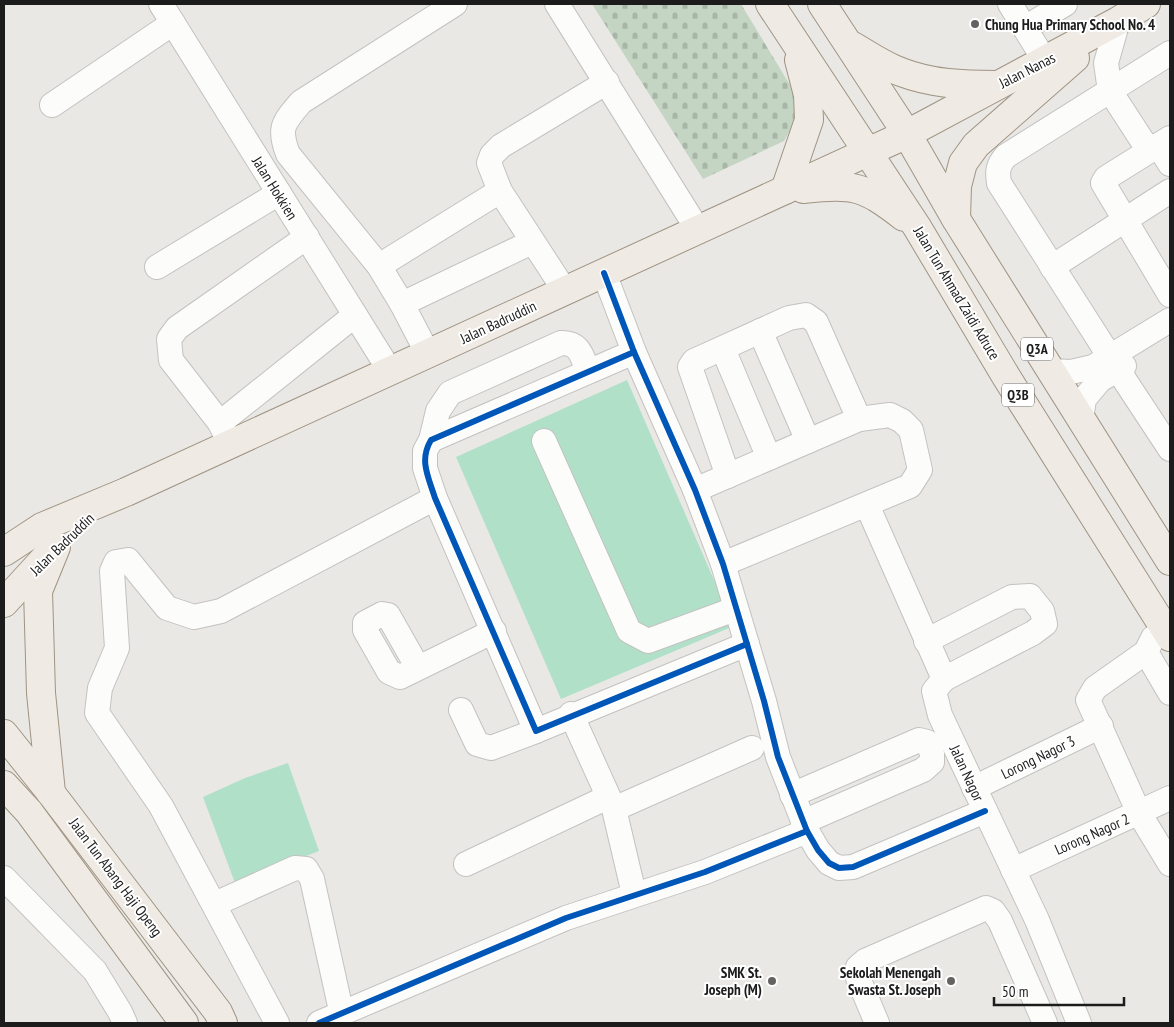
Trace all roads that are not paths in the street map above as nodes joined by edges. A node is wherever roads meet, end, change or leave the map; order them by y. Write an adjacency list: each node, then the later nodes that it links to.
1 (455, 4): 32 (street)
2 (557, 4): 15 (street)
3 (770, 4): 11 (main road, Jalan Tun Ahmad Zaidi Adruce / Q3B)
4 (822, 4): 12 (main road, Q3A)
5 (1010, 4): 10 (street)
6 (1065, 4): 10 (street)
7 (1146, 4): 9 (main road, Jalan Nanas)
8 (167, 13): 18 (street); 25 (street, Jalan Hokkien)
9 (1118, 21): 14 (main road, Jalan Nanas); 17 (street); 26 (main road)
10 (1025, 28): 14 (street)
11 (792, 38): 21 (main road, Jalan Tun Ahmad Zaidi Adruce / Q3B); 22 (main road)
12 (851, 46): 16 (main road); 19 (main road, Q3A)
13 (1170, 53): 17 (street)
14 (1045, 61): 16 (main road, Jalan Nanas)
15 (607, 82): 23 (street); 29 (street)
16 (999, 85): 19 (main road, Jalan Nanas)
17 (1110, 91): 20 (street); 34 (street)
18 (52, 105)
19 (907, 134): 21 (main road, Jalan Nanas); 26 (main road, Q3A)
20 (1162, 149): 27 (street)
21 (869, 152): 22 (main road, Jalan Badruddin); 28 (main road, Jalan Tun Ahmad Zaidi Adruce / Q3B)
22 (784, 190): 28 (main road); 29 (main road, Jalan Badruddin)
23 (500, 191): 31 (street); 32 (street)
24 (1170, 192): 27 (street)
25 (279, 193): 30 (street, Jalan Hokkien); 33 (street)
26 (956, 219): 47 (main road, Q3A)
27 (1125, 222): 34 (street); 37 (street)
28 (917, 227): 69 (main road, Jalan Tun Ahmad Zaidi Adruce / Q3B)
29 (698, 230): 35 (main road, Jalan Badruddin)
30 (306, 238): 39 (street, Jalan Hokkien); 52 (street)
31 (532, 242): 36 (street); 38 (street)
32 (379, 266): 38 (street)
33 (157, 267)
34 (1052, 268): 46 (street)
35 (604, 273): 36 (main road, Jalan Badruddin); 44 (street)
36 (565, 291): 45 (main road, Jalan Badruddin)
37 (1170, 295)
38 (402, 304): 45 (street)
39 (355, 315): 48 (street, Jalan Hokkien); 52 (street)
40 (1170, 320): 46 (street)
41 (760, 331): 43 (street); 50 (street); 55 (street)
42 (1170, 337): 46 (street)
43 (723, 349): 57 (street); 58 (street)
44 (634, 352): 49 (street); 59 (street)
45 (428, 354): 48 (main road, Jalan Badruddin)
46 (1114, 363): 47 (street); 51 (street); 56 (street)
47 (1050, 370): 51 (main road, Q3A)
48 (390, 371): 52 (main road, Jalan Badruddin)
49 (588, 372): 53 (street); 53 (street)
50 (859, 419): 55 (street); 61 (street)
51 (1081, 420): 65 (main road, Q3A)
52 (225, 434): 63 (main road, Jalan Badruddin)
53 (431, 440): 60 (street)
54 (544, 441): 68 (street)
55 (808, 441): 57 (street)
56 (1170, 450)
57 (769, 458): 58 (street)
58 (728, 476): 59 (street)
59 (695, 490): 66 (street)
60 (435, 498): 70 (street); 100 (street)
61 (867, 505): 66 (street); 71 (street)
62 (4, 534): 63 (main road)
63 (49, 537): 64 (main road, Jalan Badruddin); 67 (main road, Jalan Badruddin); 86 (main road)
64 (4, 552)
65 (1170, 561)
66 (723, 564): 68 (street)
67 (4, 603)
68 (736, 609): 72 (street)
69 (1166, 629): 73 (street)
70 (494, 631): 74 (street); 80 (street)
71 (926, 641): 75 (street); 75 (street)
72 (747, 644): 78 (street); 87 (street)
73 (1146, 652): 76 (street); 79 (street)
74 (418, 668)
75 (944, 679): 82 (street, Jalan Nagor)
76 (1170, 693)
77 (461, 710): 80 (street)
78 (571, 714): 80 (street); 89 (street)
79 (1101, 726): 85 (street, Lorong Nagor 3); 92 (street)
80 (536, 731)
81 (4, 734): 86 (main road, Jalan Tun Abang Haji Openg)
82 (941, 744): 85 (street, Jalan Nagor); 87 (street); 93 (street)
83 (752, 748): 89 (street)
84 (4, 784): 90 (main road, Jalan Tun Abang Haji Openg)
85 (974, 788): 91 (street, Jalan Nagor)
86 (52, 793): 105 (main road, Jalan Tun Abang Haji Openg)
87 (792, 795): 93 (street)
88 (1170, 798): 92 (street, Lorong Nagor 2)
89 (611, 803): 94 (street); 98 (street)
90 (16, 808): 104 (main road, Jalan Tun Abang Haji Openg)
91 (985, 811): 93 (street); 96 (street, Jalan Nagor)
92 (1140, 813): 95 (street); 96 (street, Lorong Nagor 2)
93 (805, 826): 98 (street)
94 (466, 864)
95 (1170, 864)
96 (1013, 870): 99 (street, Jalan Nagor)
97 (4, 878): 103 (street)
98 (634, 894): 102 (street)
99 (1025, 896): 101 (street); 110 (street, Jalan Nagor)
100 (215, 904): 102 (street); 106 (street)
101 (993, 911): 108 (street); 109 (street)
102 (342, 1016): 107 (street)
103 (124, 1023)
104 (184, 1023)
105 (223, 1023)
106 (277, 1023)
107 (319, 1023)
108 (878, 1023)
109 (1045, 1023)
110 (1079, 1023)

